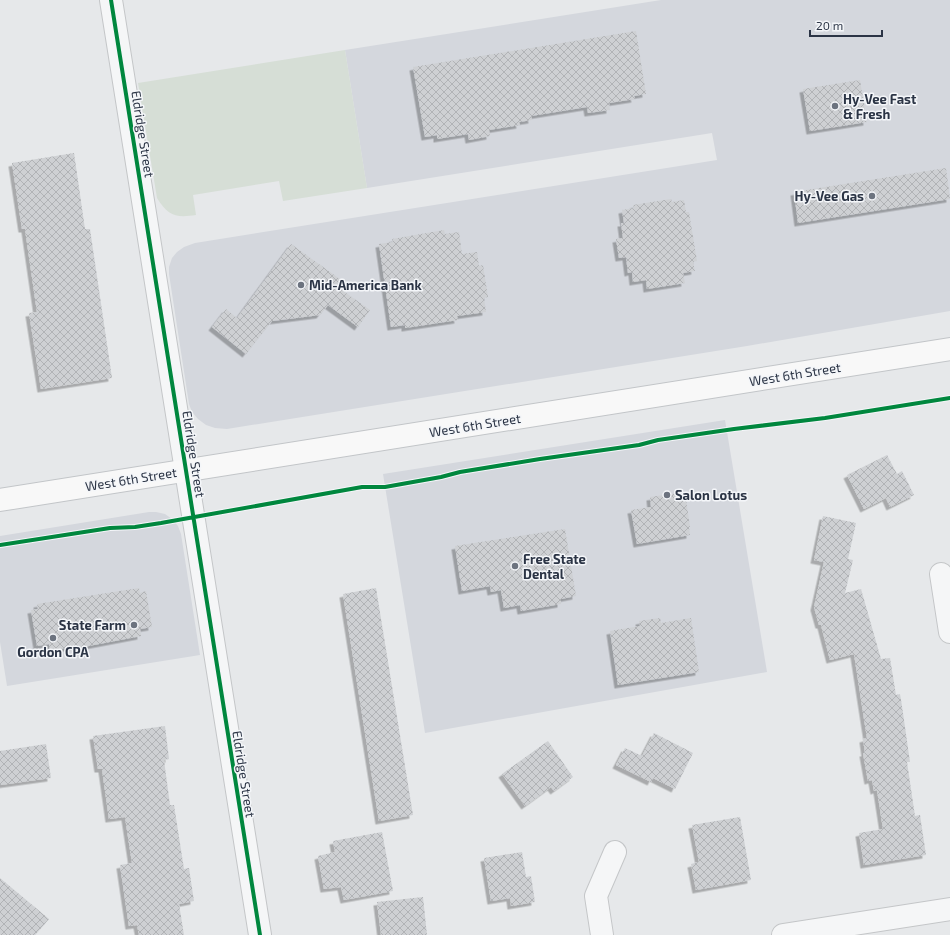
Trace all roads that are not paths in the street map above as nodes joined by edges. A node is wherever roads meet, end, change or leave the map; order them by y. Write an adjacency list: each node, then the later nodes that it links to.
1 (111, 0): 3 (street, Eldridge Street)
2 (950, 349): 3 (main road, West 6th Street)
3 (186, 470): 4 (main road, West 6th Street); 9 (street, Eldridge Street)
4 (0, 500)
5 (941, 574): 6 (street)
6 (950, 632)
7 (615, 852): 10 (street)
8 (950, 909): 11 (street)
9 (260, 935)
10 (602, 935)
11 (783, 935)

